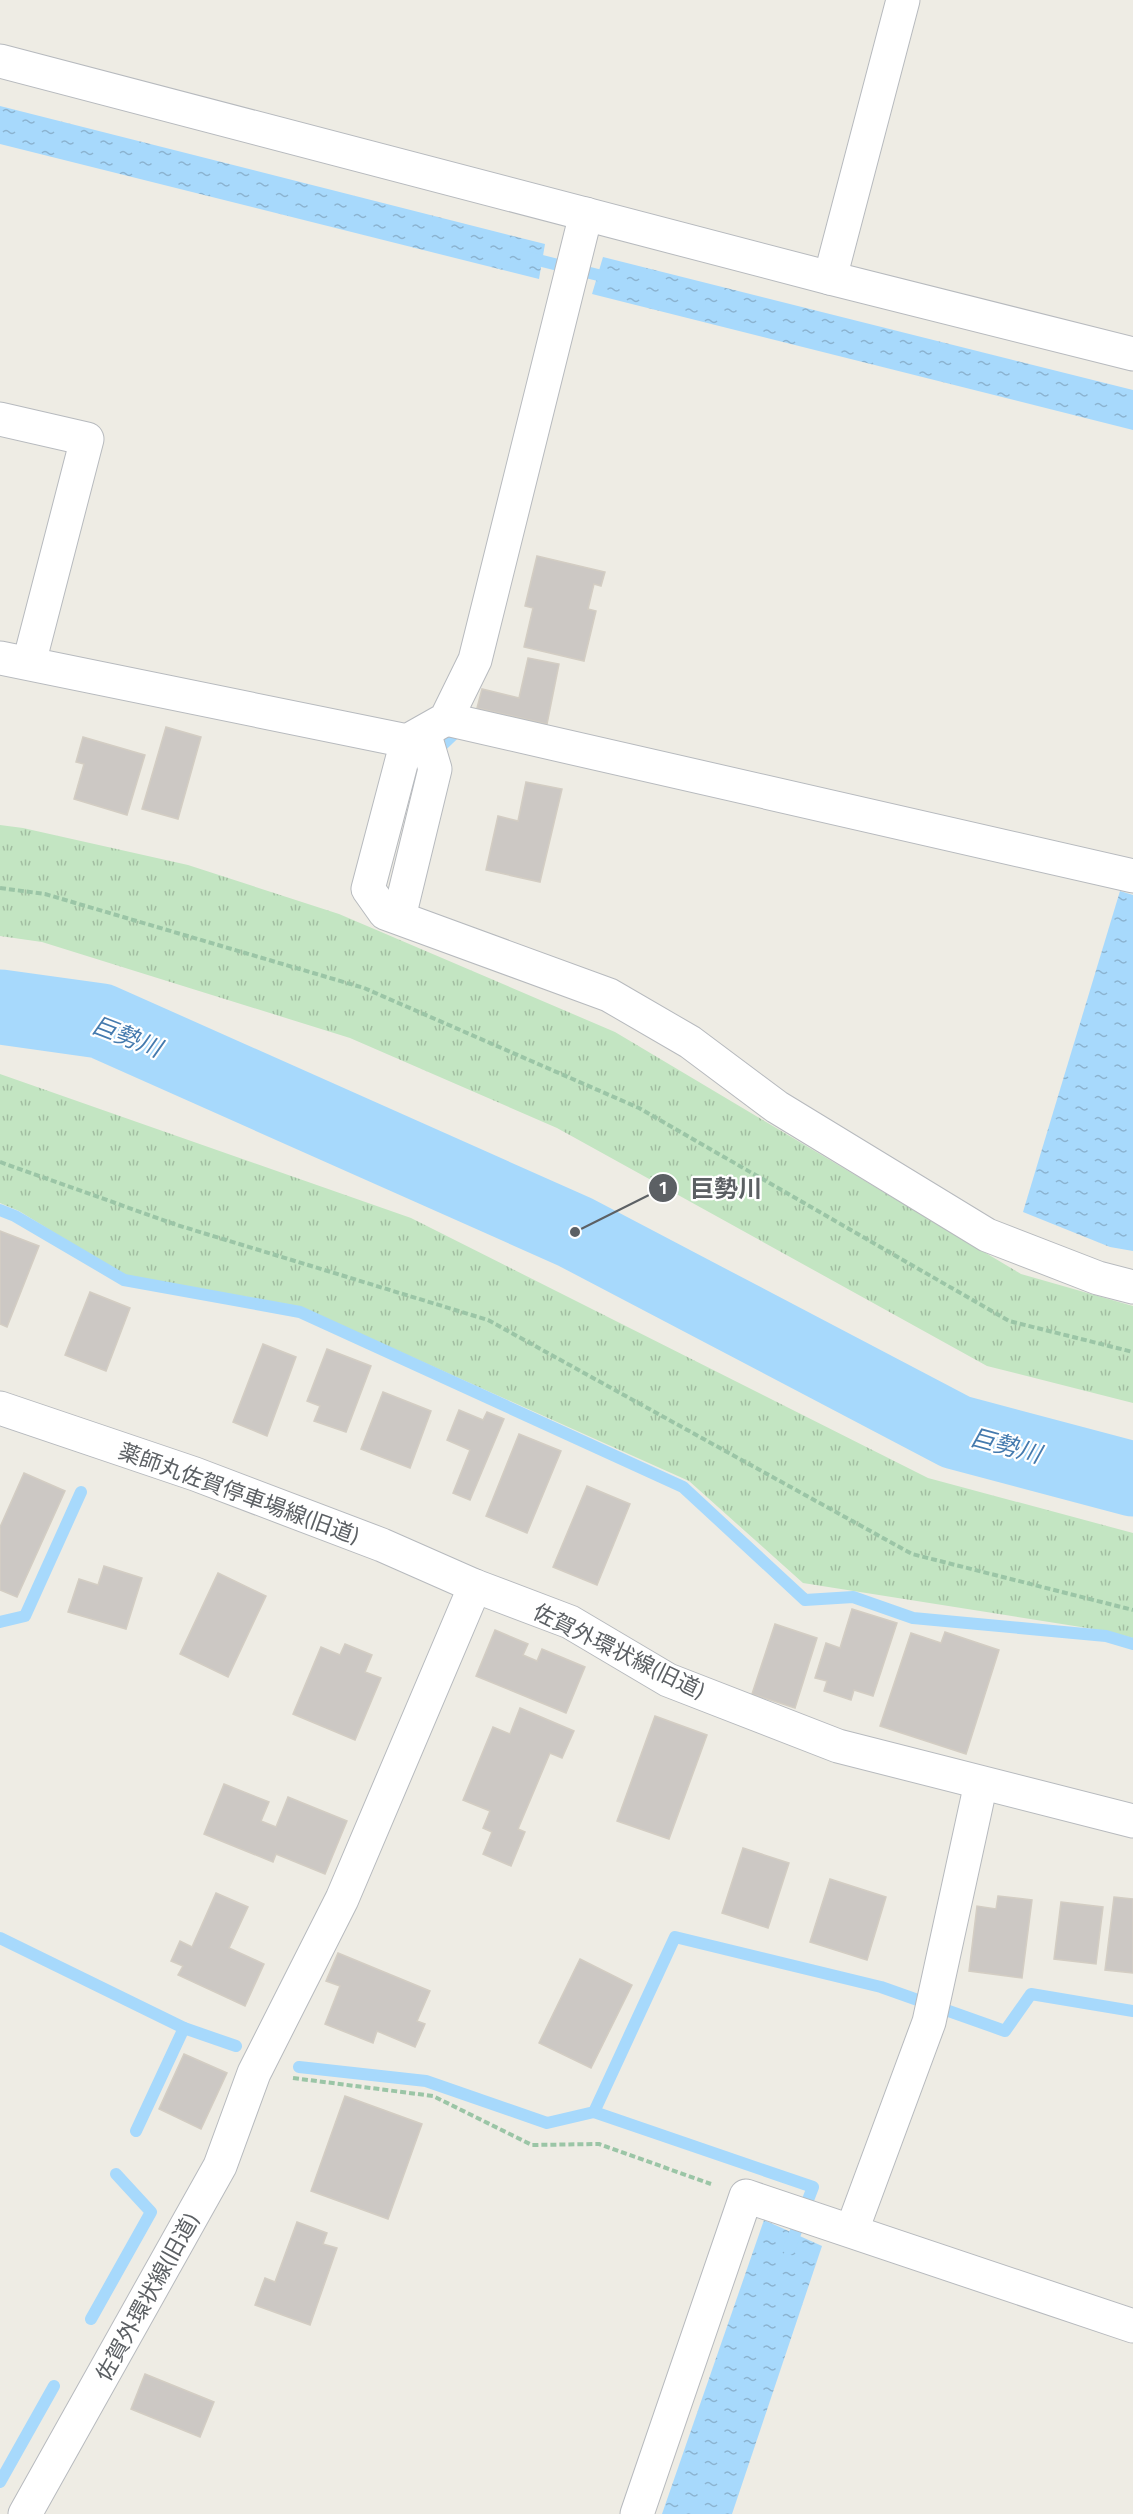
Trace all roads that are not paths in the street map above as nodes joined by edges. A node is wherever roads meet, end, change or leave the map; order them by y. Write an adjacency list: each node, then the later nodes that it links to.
1 (903, 0): 4 (street)
2 (0, 61): 3 (street)
3 (586, 214): 4 (street); 8 (street)
4 (830, 278): 5 (street)
5 (1133, 354)
6 (0, 419): 7 (street)
7 (15, 661): 8 (street)
8 (426, 731): 9 (street); 10 (street); 10 (street)
9 (1133, 876)
10 (399, 917): 11 (street)
11 (1133, 1287)
12 (0, 1408): 13 (street, 薬師丸佐賀停車場線(旧道))
13 (475, 1586): 14 (street, 佐賀外環状線(旧道)); 18 (street, 佐賀外環状線(旧道))
14 (981, 1783): 15 (street, 佐賀外環状線(旧道)); 16 (street)
15 (1133, 1821)
16 (852, 2230): 17 (street); 19 (street)
17 (1133, 2326)
18 (25, 2514)
19 (637, 2514)

